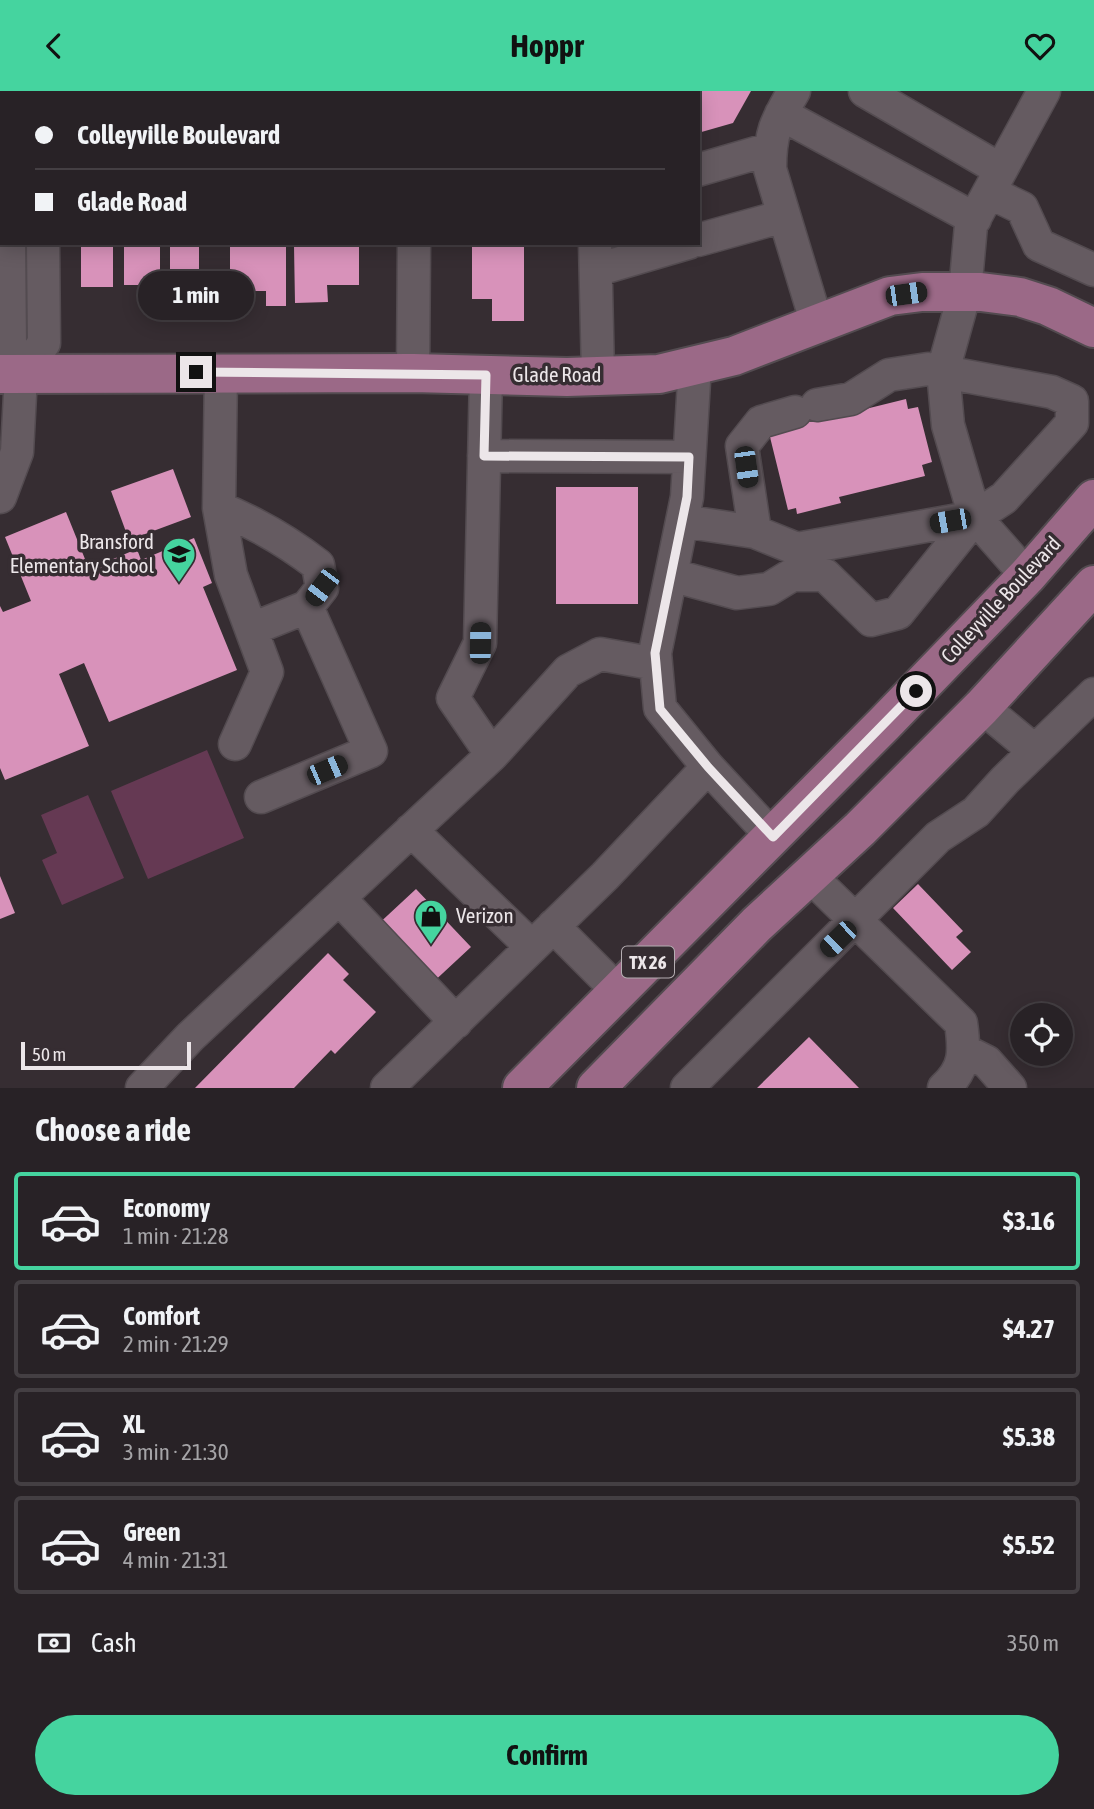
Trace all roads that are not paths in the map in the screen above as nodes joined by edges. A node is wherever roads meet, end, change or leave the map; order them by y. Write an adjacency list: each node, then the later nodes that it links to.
1 (865, 91): 6 (street)
2 (1044, 91): 6 (street)
3 (788, 103): 4 (street); 6 (street)
4 (770, 149): 5 (street); 7 (street)
5 (700, 169)
6 (988, 194): 14 (street); 15 (street)
7 (784, 216): 8 (street); 16 (street)
8 (700, 239)
9 (9, 245): 22 (street)
10 (43, 245): 22 (street)
11 (414, 245): 21 (street)
12 (675, 245): 13 (street)
13 (596, 257): 24 (street)
14 (1094, 270)
15 (965, 292): 16 (main road, Glade Road); 17 (main road, Glade Road); 19 (street)
16 (817, 324): 18 (main road, Glade Road)
17 (1094, 328)
18 (695, 365): 24 (main road, Glade Road); 26 (street)
19 (943, 370): 30 (street); 30 (street); 32 (street)
20 (221, 372): 21 (main road, Glade Road); 22 (main road, Glade Road); 29 (street)
21 (413, 373): 23 (main road, Glade Road)
22 (10, 375): 27 (street)
23 (486, 375): 24 (main road, Glade Road); 25 (street)
24 (598, 375)
25 (484, 456): 26 (street); 43 (street)
26 (689, 457): 31 (street)
27 (0, 497)
28 (1094, 499): 34 (main road, Colleyville Boulevard / TX 26)
29 (219, 508): 36 (street); 37 (street)
30 (975, 517): 32 (street); 33 (street); 34 (street)
31 (682, 521): 32 (street); 33 (street)
32 (755, 532)
33 (671, 575): 38 (street)
34 (1027, 576): 47 (main road, Colleyville Boulevard / TX 26)
35 (1094, 585): 40 (main road, TX 26)
36 (307, 607): 37 (street); 45 (street)
37 (251, 629): 41 (street)
38 (656, 663): 43 (street); 44 (street)
39 (1094, 694): 42 (street)
40 (982, 707): 42 (street); 48 (main road, TX 26)
41 (235, 744)
42 (1035, 751): 50 (street)
43 (492, 755): 46 (street)
44 (708, 767): 47 (street); 51 (street)
45 (261, 797)
46 (411, 830): 49 (street); 51 (street)
47 (773, 837): 48 (main road); 52 (main road, Colleyville Boulevard / TX 26)
48 (809, 875): 50 (street); 58 (main road, TX 26)
49 (339, 898): 53 (street); 55 (street)
50 (856, 920): 54 (street); 59 (street)
51 (542, 937): 52 (street); 53 (street)
52 (619, 992): 57 (main road, Colleyville Boulevard / TX 26)
53 (456, 1021): 56 (street)
54 (965, 1051): 60 (street); 61 (street)
55 (142, 1088)
56 (387, 1088)
57 (523, 1088)
58 (596, 1088)
59 (687, 1088)
60 (944, 1088)
61 (1010, 1088)

